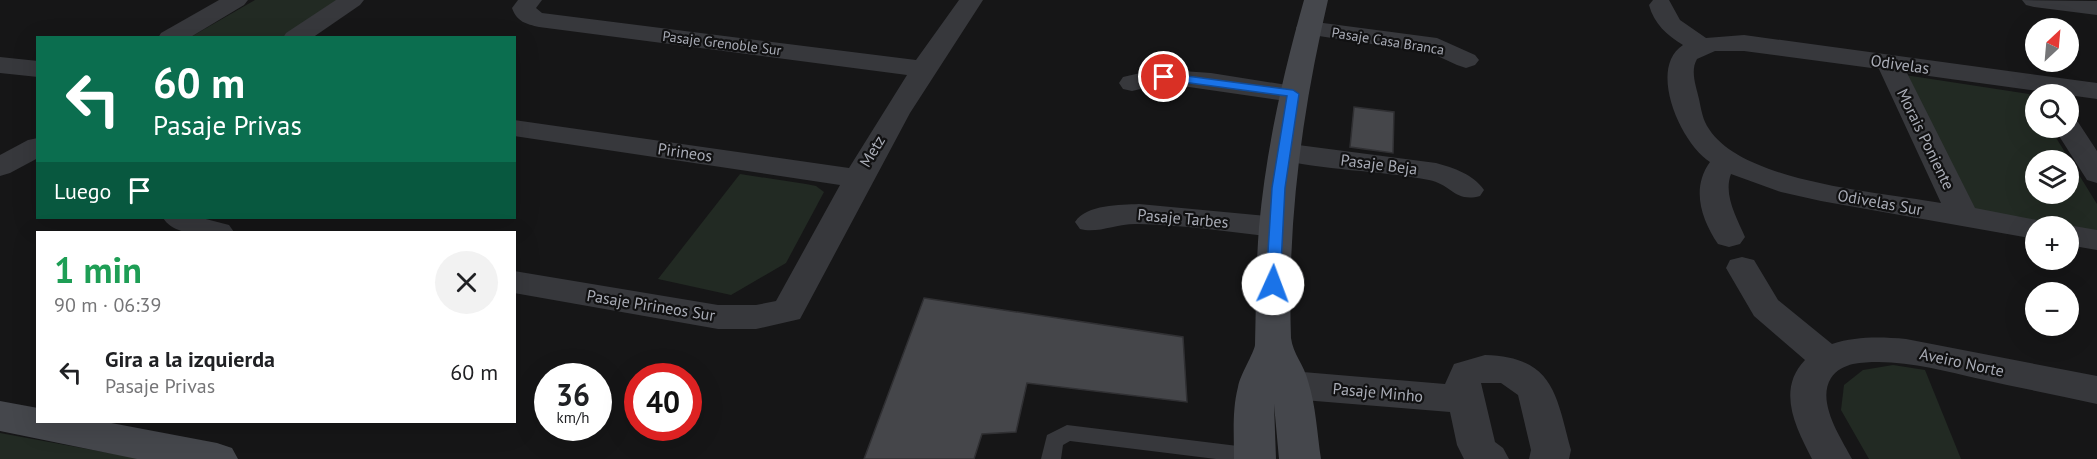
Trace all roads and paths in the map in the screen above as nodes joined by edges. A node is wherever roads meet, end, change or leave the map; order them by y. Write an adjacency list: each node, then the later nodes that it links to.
1 (236, 0): 9 (street)
2 (351, 0): 10 (street)
3 (971, 0): 16 (street, Metz)
4 (2034, 0): 7 (street)
5 (1661, 5): 11 (street)
6 (528, 6): 16 (street, Pasaje Grenoble Sur)
7 (2097, 8)
8 (1312, 14): 12 (street, Pasaje Casa Branca); 21 (street)
9 (173, 36)
10 (298, 36)
11 (1702, 46): 13 (street, Odivelas); 26 (street, Odivelas Sur)
12 (1466, 60)
13 (1889, 62): 18 (street, Odivelas); 31 (street, Morais Poniente)
14 (0, 65): 15 (street)
15 (36, 69)
16 (922, 69): 29 (street, Metz)
17 (1132, 83): 21 (street)
18 (2025, 86)
19 (2079, 90): 20 (street, Odivelas)
20 (2097, 91)
21 (1293, 94): 25 (street)
22 (516, 128): 29 (street, Pirineos)
23 (2074, 138): 28 (street)
24 (36, 147): 27 (street)
25 (1283, 152): 30 (street, Pasaje Beja); 34 (street)
26 (1729, 161): 31 (street, Odivelas Sur); 37 (street)
27 (0, 167)
28 (2097, 174)
29 (856, 178): 42 (street, Metz)
30 (1469, 190)
31 (1963, 216): 35 (street, Odivelas Sur)
32 (182, 219): 36 (street)
33 (1091, 222): 34 (street, Pasaje Tarbes)
34 (1275, 227): 43 (street)
35 (2025, 227)
36 (214, 231)
37 (1729, 237)
38 (2079, 237): 39 (street)
39 (2097, 240)
40 (1742, 268): 44 (street)
41 (516, 282): 42 (street, Pasaje Pirineos Sur)
42 (788, 311)
43 (1274, 348): 45 (street); 50 (street)
44 (1828, 360): 46 (street, Aveiro Norte); 56 (street)
45 (1291, 386): 47 (street, Pasaje Minho); 53 (street)
46 (2097, 390)
47 (1465, 399): 54 (street); 55 (street)
48 (0, 416): 51 (street)
49 (1157, 451): 50 (lane); 52 (lane)
50 (1255, 458)
51 (217, 459)
52 (1051, 459)
53 (1300, 459)
54 (1489, 459)
55 (1549, 459)
56 (1832, 459)

